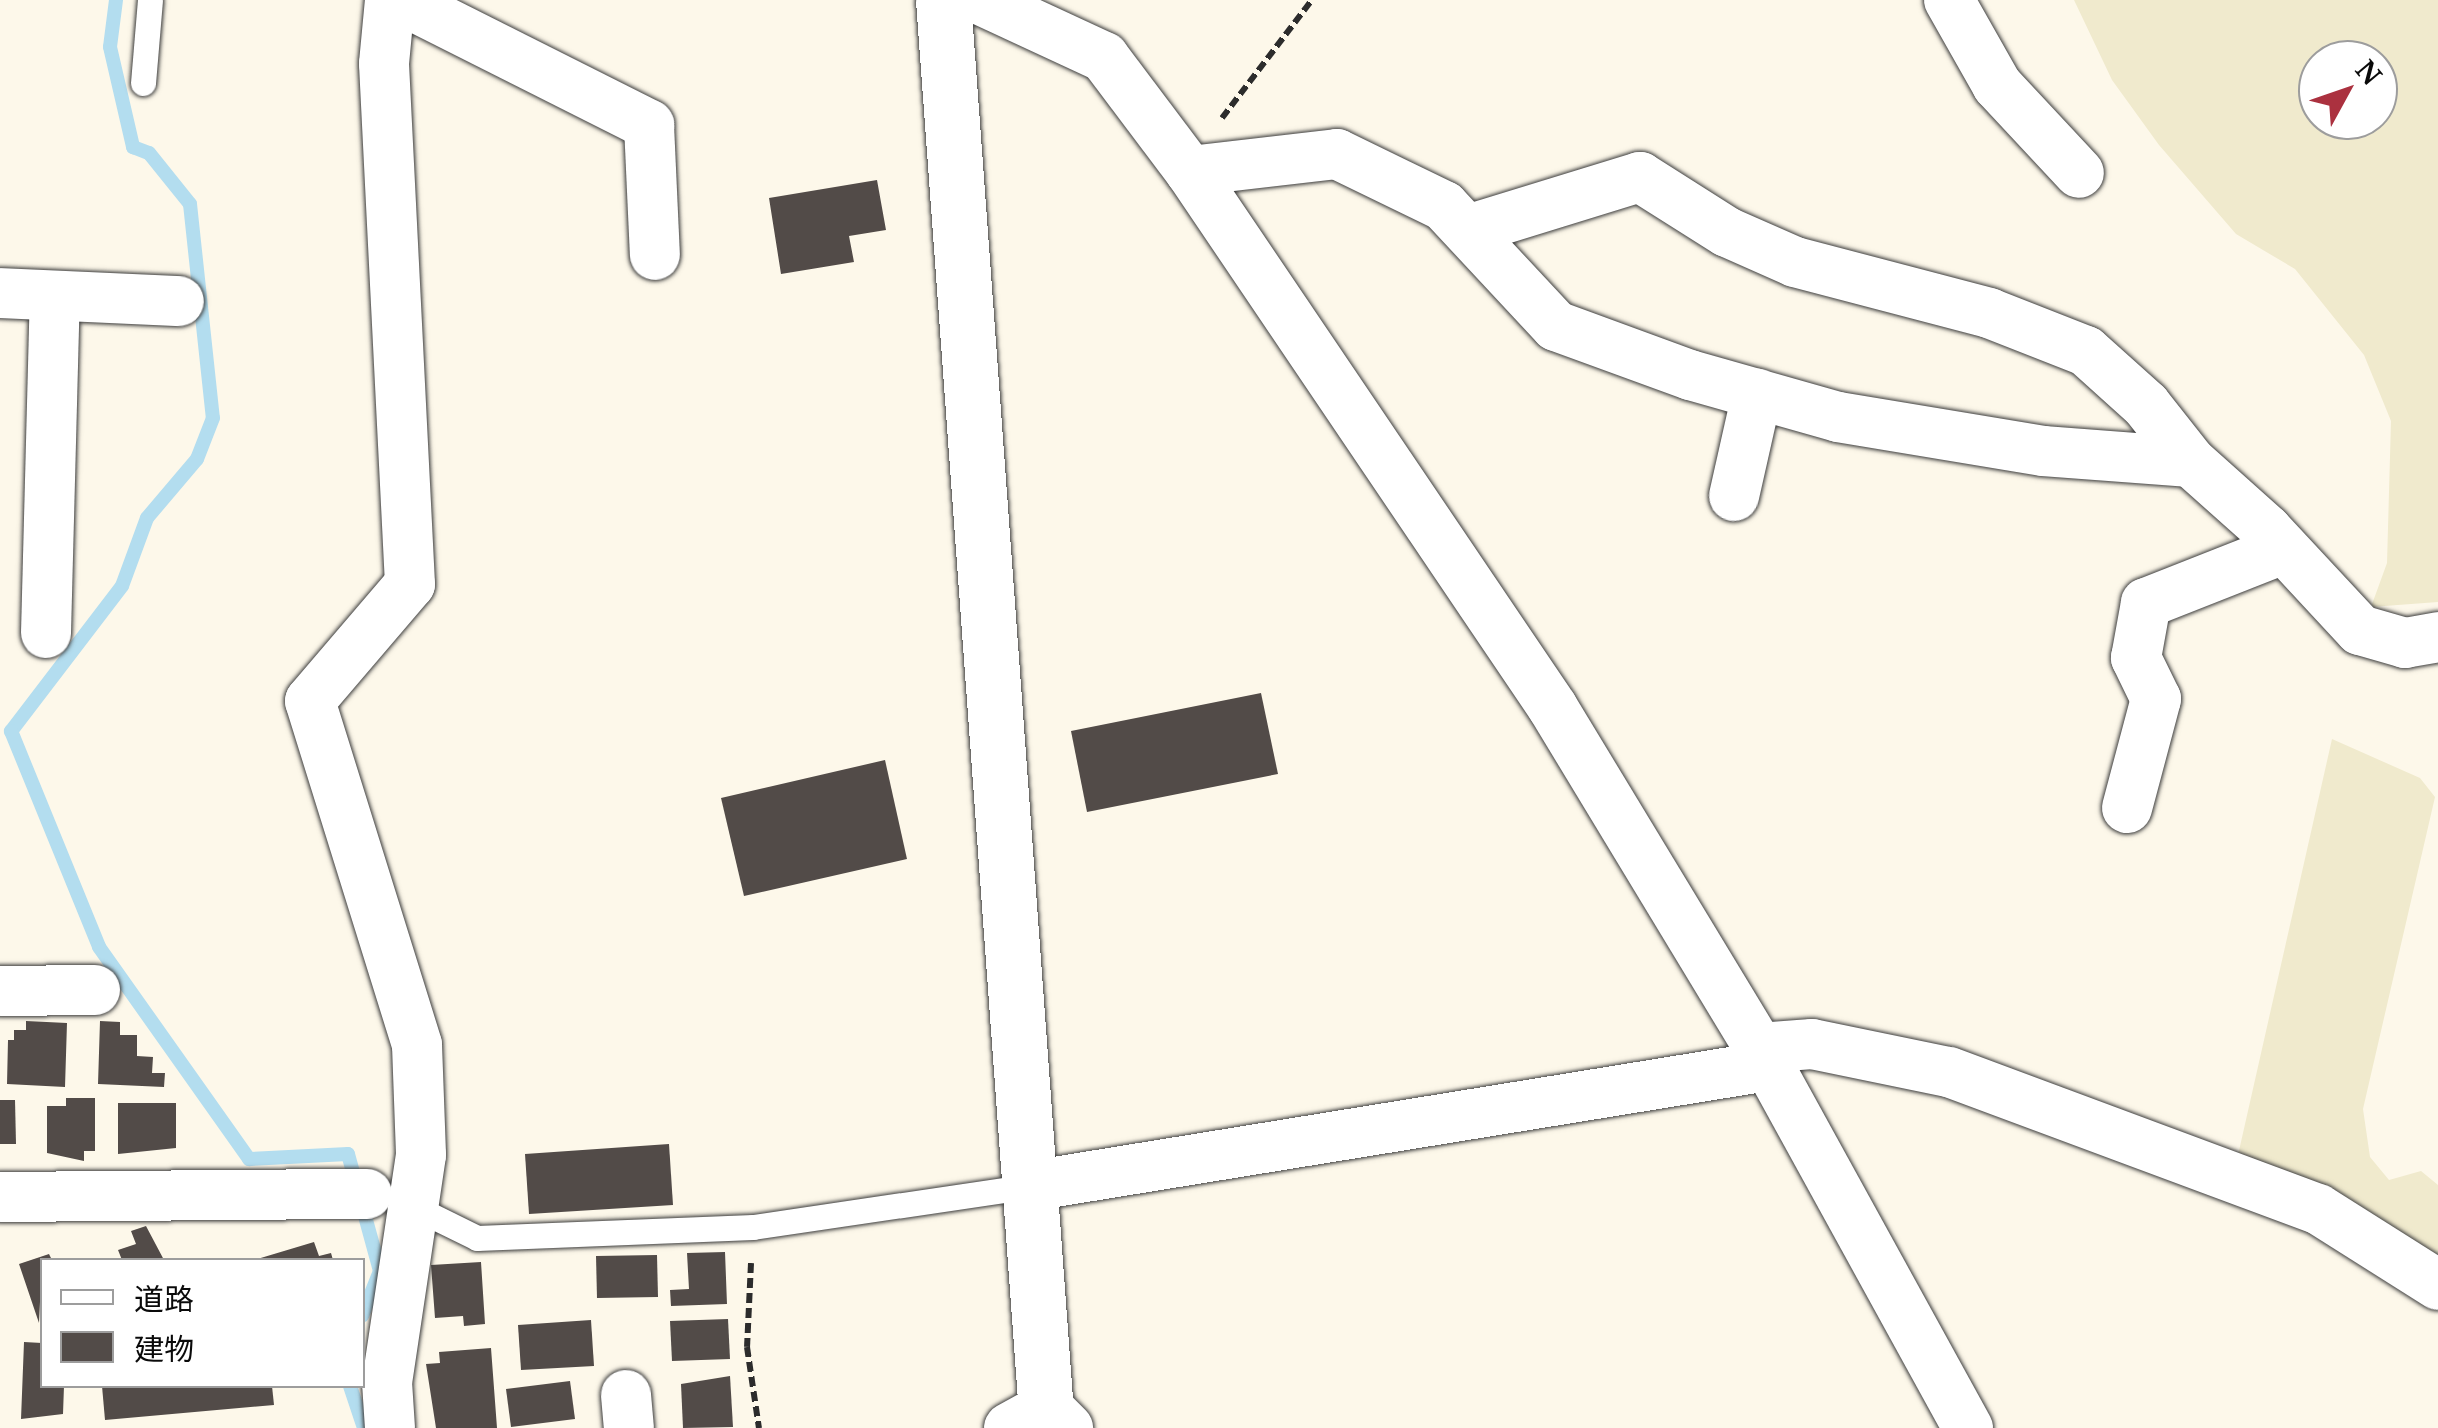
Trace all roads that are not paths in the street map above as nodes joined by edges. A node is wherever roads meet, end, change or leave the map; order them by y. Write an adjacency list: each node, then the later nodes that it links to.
1 (150, 0): 7 (lane)
2 (390, 0): 27 (street)
3 (401, 0): 11 (street)
4 (943, 0): 25 (street)
5 (981, 0): 8 (street)
6 (1949, 0): 9 (street)
7 (143, 83)
8 (1200, 168): 10 (street); 24 (street)
9 (2080, 173)
10 (1471, 229): 15 (street); 16 (street)
11 (656, 255)
12 (0, 292): 13 (street)
13 (54, 297): 14 (street); 19 (street)
14 (179, 301)
15 (1758, 394): 16 (street); 17 (street)
16 (2191, 462): 18 (street)
17 (1734, 496)
18 (2283, 549): 20 (street); 21 (street)
19 (46, 634)
20 (2438, 637)
21 (2126, 808)
22 (96, 990): 23 (street)
23 (0, 991)
24 (1763, 1057): 25 (street); 28 (street); 31 (street)
25 (1030, 1186): 27 (lane); 29 (street)
26 (0, 1197): 27 (street)
27 (369, 1197): 30 (street)
28 (2438, 1285)
29 (1043, 1423)
30 (390, 1428)
31 (1968, 1428)

